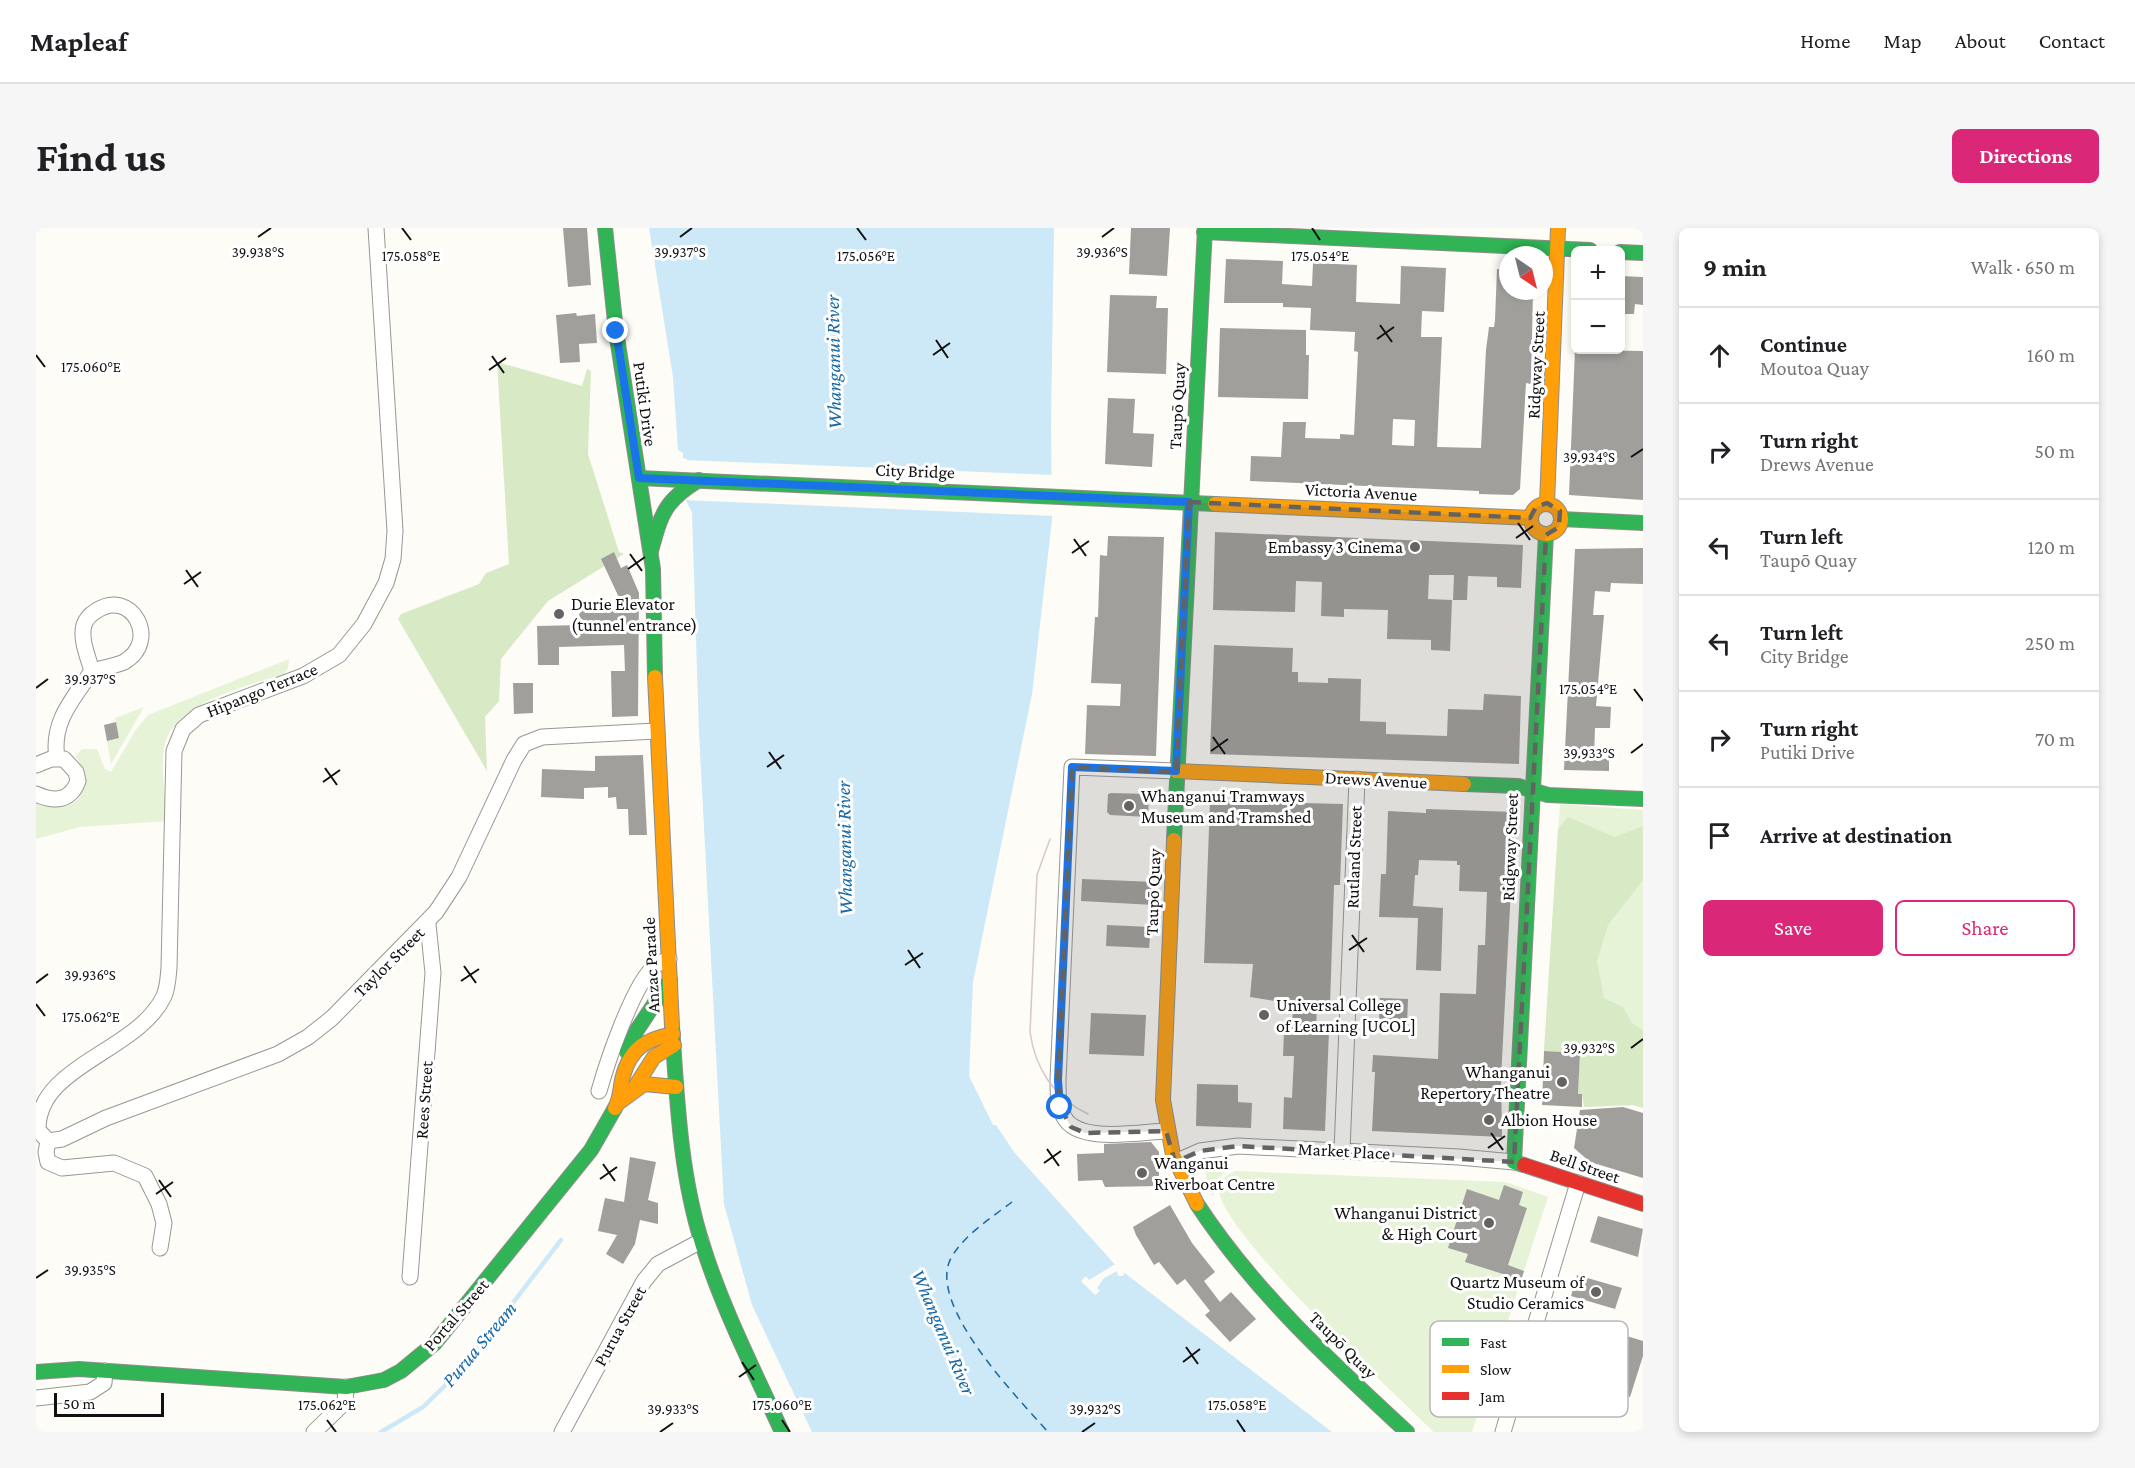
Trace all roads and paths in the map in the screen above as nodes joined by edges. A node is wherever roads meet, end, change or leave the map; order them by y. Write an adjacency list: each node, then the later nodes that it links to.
1 (376, 228): 37 (street, Hipango Terrace)
2 (605, 228): 9 (main road, Putiki Drive)
3 (1558, 228): 5 (main road, Ridgway Street)
4 (1204, 230): 5 (main road); 11 (main road, Taupō Quay)
5 (1557, 249): 6 (main road); 12 (main road, Ridgway Street)
6 (1571, 249)
7 (1625, 252): 8 (main road)
8 (1643, 253)
9 (639, 478): 10 (main road, City Bridge); 17 (main road, Anzac Parade)
10 (690, 483): 11 (main road, City Bridge); 17 (main road)
11 (1189, 502): 13 (main road, Victoria Avenue); 22 (main road, Taupō Quay)
12 (1547, 503): 13 (main road); 14 (main road)
13 (1531, 518): 16 (main road)
14 (1562, 519): 15 (main road); 16 (main road)
15 (1643, 523)
16 (1546, 534): 24 (main road, Ridgway Street)
17 (651, 551): 19 (main road, Anzac Parade)
18 (92, 671): 18 (street); 20 (street)
19 (656, 732): 27 (street, Taylor Street); 28 (main road, Anzac Parade)
20 (57, 759): 21 (street); 25 (street)
21 (36, 765)
22 (1176, 771): 23 (main road, Drews Avenue); 36 (main road, Taupō Quay); 36 (street, Drews Avenue)
23 (1357, 779): 24 (main road, Drews Avenue); 38 (street, Rutland Street)
24 (1531, 791): 26 (main road, Drews Avenue); 40 (main road, Ridgway Street)
25 (36, 794)
26 (1643, 799)
27 (428, 924): 37 (street, Taylor Street); 45 (street, Rees Street)
28 (669, 959): 29 (main road, Anzac Parade); 34 (street)
29 (670, 980): 30 (main road, Anzac Parade); 31 (main road, Portal Street)
30 (674, 1040): 31 (main road, Portal Street); 32 (main road, Anzac Parade); 33 (main road, Portal Street)
31 (623, 1074): 35 (main road, Portal Street)
32 (676, 1087): 33 (main road); 43 (main road, Anzac Parade)
33 (633, 1090): 35 (main road, Portal Street)
34 (599, 1091)
35 (618, 1103): 49 (main road, Portal Street)
36 (1166, 1131): 39 (main road, Taupō Quay)
37 (48, 1141): 44 (street)
38 (1342, 1151): 39 (street, Market Place); 40 (street, Market Place)
39 (1175, 1162): 55 (main road, Taupō Quay)
40 (1515, 1162): 41 (main road, Bell Street)
41 (1578, 1183): 42 (main road, Bell Street); 46 (street)
42 (1643, 1204)
43 (701, 1241): 53 (street, Purua Street); 54 (main road, Anzac Parade)
44 (160, 1248)
45 (410, 1277)
46 (1536, 1321)
47 (105, 1371): 48 (main road, Portal Street); 49 (main road, Portal Street); 50 (street)
48 (36, 1372)
49 (346, 1387): 52 (street)
50 (36, 1398)
51 (1508, 1417): 56 (street)
52 (314, 1432)
53 (562, 1432)
54 (782, 1432)
55 (1407, 1432)
56 (1503, 1432)

